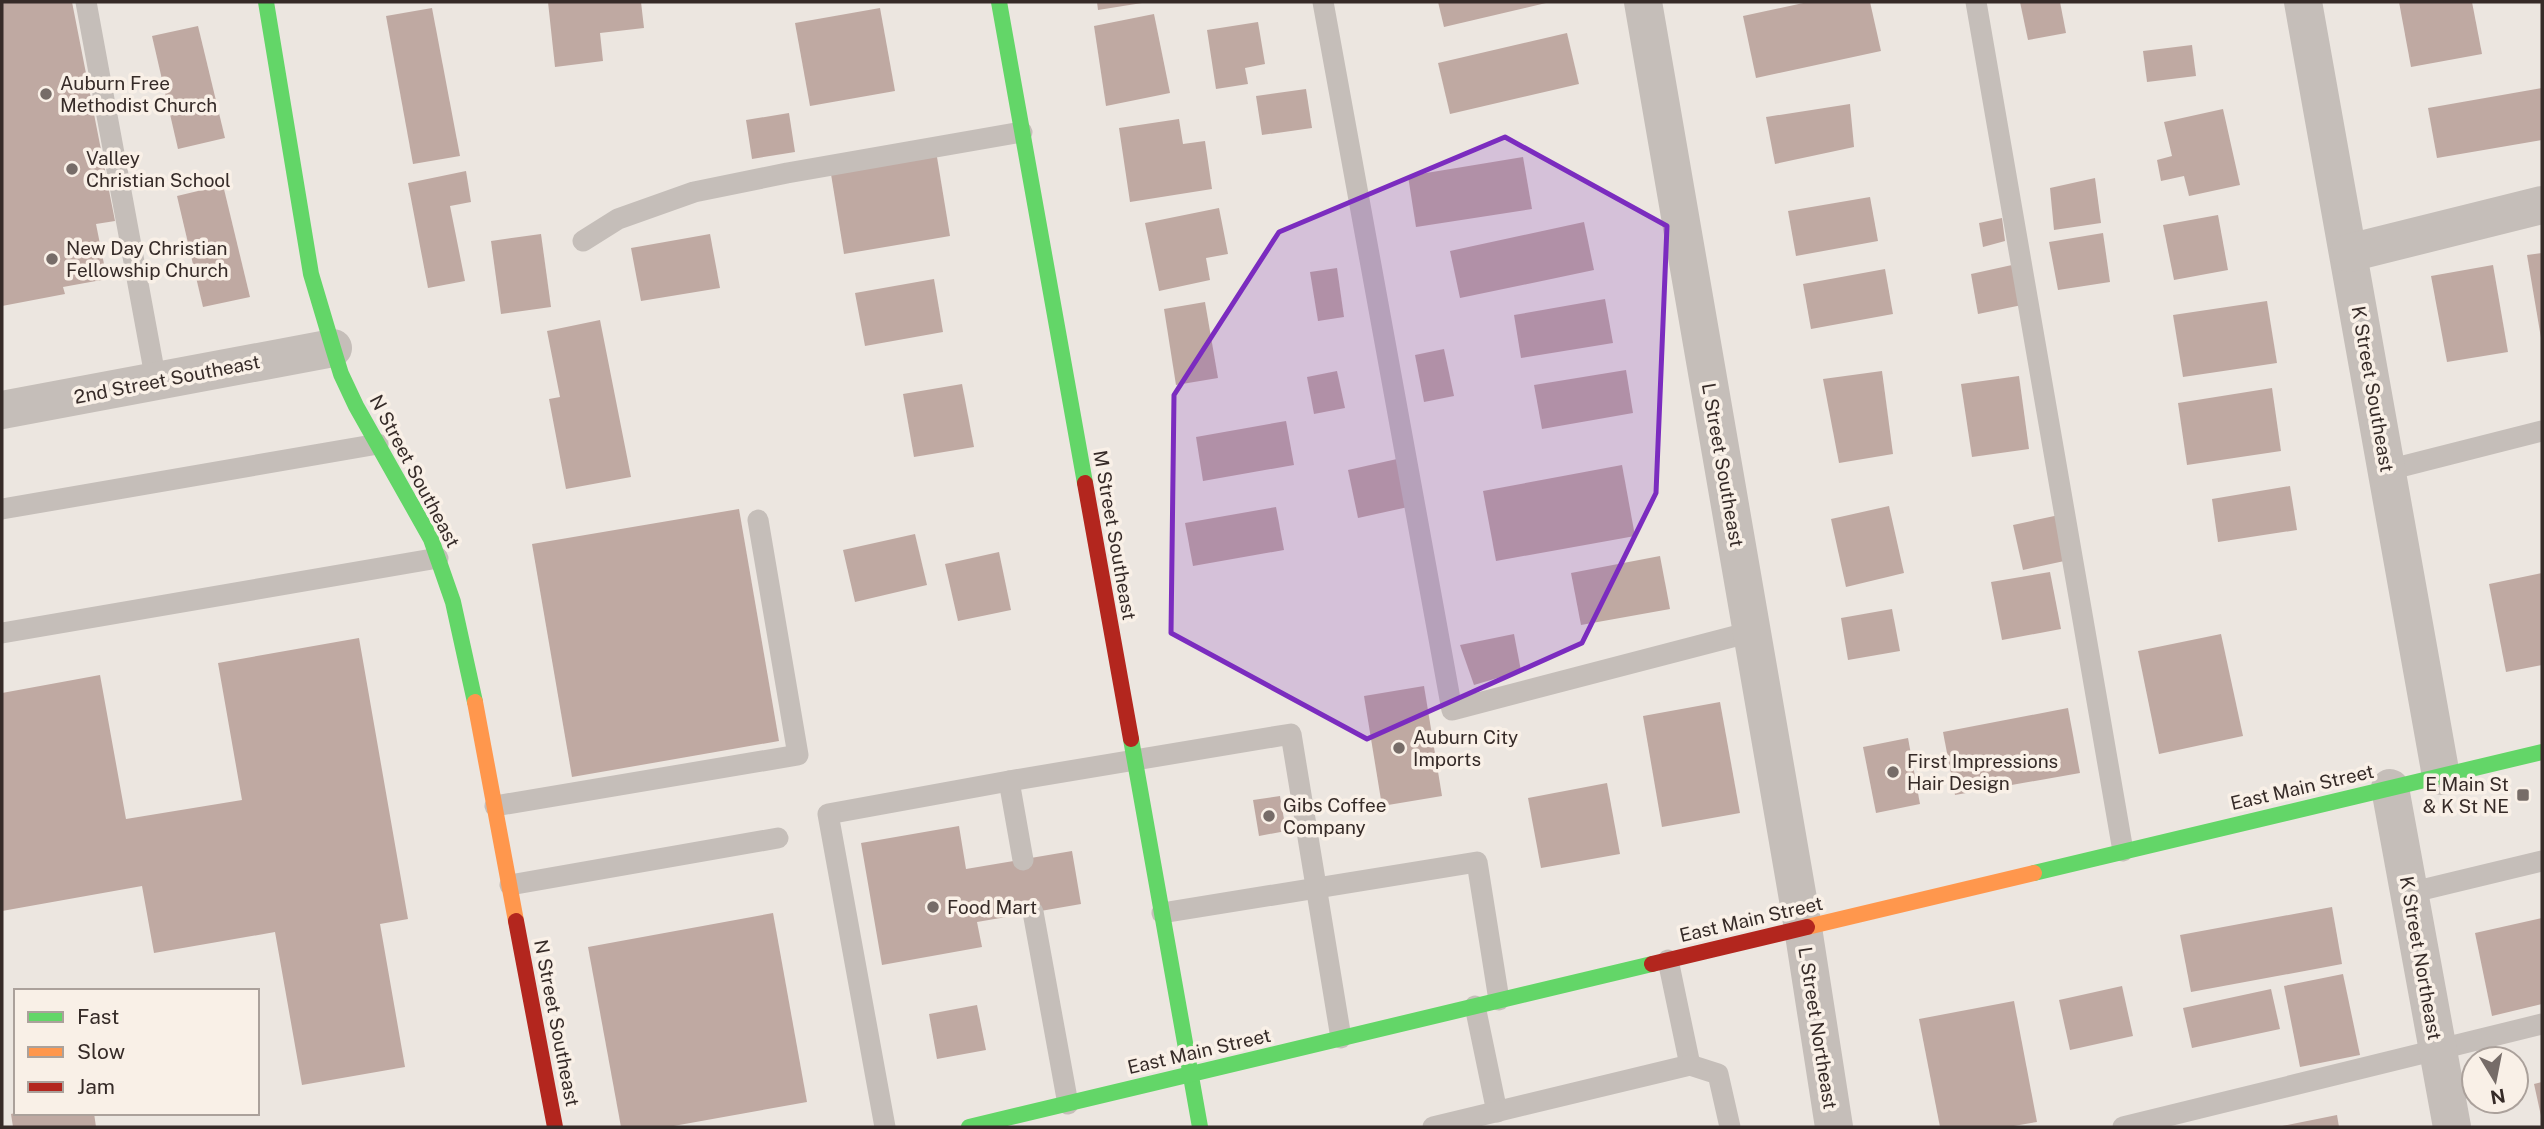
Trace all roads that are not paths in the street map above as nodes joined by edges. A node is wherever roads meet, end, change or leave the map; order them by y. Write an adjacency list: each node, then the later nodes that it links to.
1 (86, 2): 13 (lane)
2 (266, 2): 12 (main road, N Street Southeast)
3 (999, 2): 8 (main road, M Street Southeast)
4 (1324, 2): 21 (lane)
5 (1643, 2): 21 (street, L Street Southeast)
6 (1976, 2): 30 (lane)
7 (2303, 2): 11 (street, K Street Southeast)
8 (1023, 132): 10 (lane); 24 (main road, M Street Southeast)
9 (2542, 205): 11 (street)
10 (583, 241)
11 (2349, 253): 17 (street, K Street Southeast)
12 (333, 348): 13 (street, 2nd Street Southeast); 16 (main road, N Street Southeast)
13 (156, 381): 14 (street, 2nd Street Southeast)
14 (2, 410)
15 (2542, 431): 17 (lane)
16 (378, 444): 18 (lane); 20 (main road, N Street Southeast)
17 (2388, 470): 25 (street, K Street Southeast)
18 (2, 509)
19 (758, 520): 28 (lane)
20 (438, 558): 22 (lane); 28 (main road, N Street Southeast)
21 (1751, 632): 38 (street, L Street Southeast)
22 (2, 633)
23 (2542, 752): 25 (main road, East Main Street)
24 (1134, 760): 26 (lane); 34 (lane); 37 (main road, M Street Southeast)
25 (2441, 776): 27 (main road, East Main Street)
26 (1009, 781): 31 (lane); 50 (lane)
27 (2390, 788): 30 (main road, East Main Street); 35 (street, K Street Northeast)
28 (495, 806): 33 (main road, N Street Southeast)
29 (778, 838): 33 (lane)
30 (2123, 852): 38 (main road, East Main Street)
31 (1023, 860)
32 (2542, 862): 35 (lane)
33 (510, 885): 49 (main road, N Street Southeast)
34 (1317, 888): 37 (lane); 40 (lane); 43 (lane)
35 (2409, 893): 44 (street, K Street Northeast)
36 (1033, 912): 47 (lane)
37 (1162, 913): 46 (main road, M Street Southeast)
38 (1803, 928): 39 (main road, East Main Street); 55 (street, L Street Northeast)
39 (1668, 960): 40 (main road, East Main Street); 45 (lane)
40 (1499, 1000): 41 (main road, East Main Street)
41 (1475, 1006): 43 (main road, East Main Street); 48 (lane)
42 (2542, 1024): 44 (lane)
43 (1341, 1038): 46 (main road, East Main Street)
44 (2438, 1049): 56 (lane); 57 (street, K Street Northeast)
45 (1690, 1065): 48 (lane); 54 (lane)
46 (1191, 1074): 47 (main road, East Main Street); 52 (main road, M Street Southeast)
47 (1068, 1104): 51 (main road, East Main Street)
48 (1497, 1112): 53 (lane)
49 (555, 1127)
50 (885, 1127)
51 (970, 1127)
52 (1200, 1127)
53 (1433, 1127)
54 (1730, 1127)
55 (1834, 1127)
56 (2123, 1127)
57 (2452, 1127)

